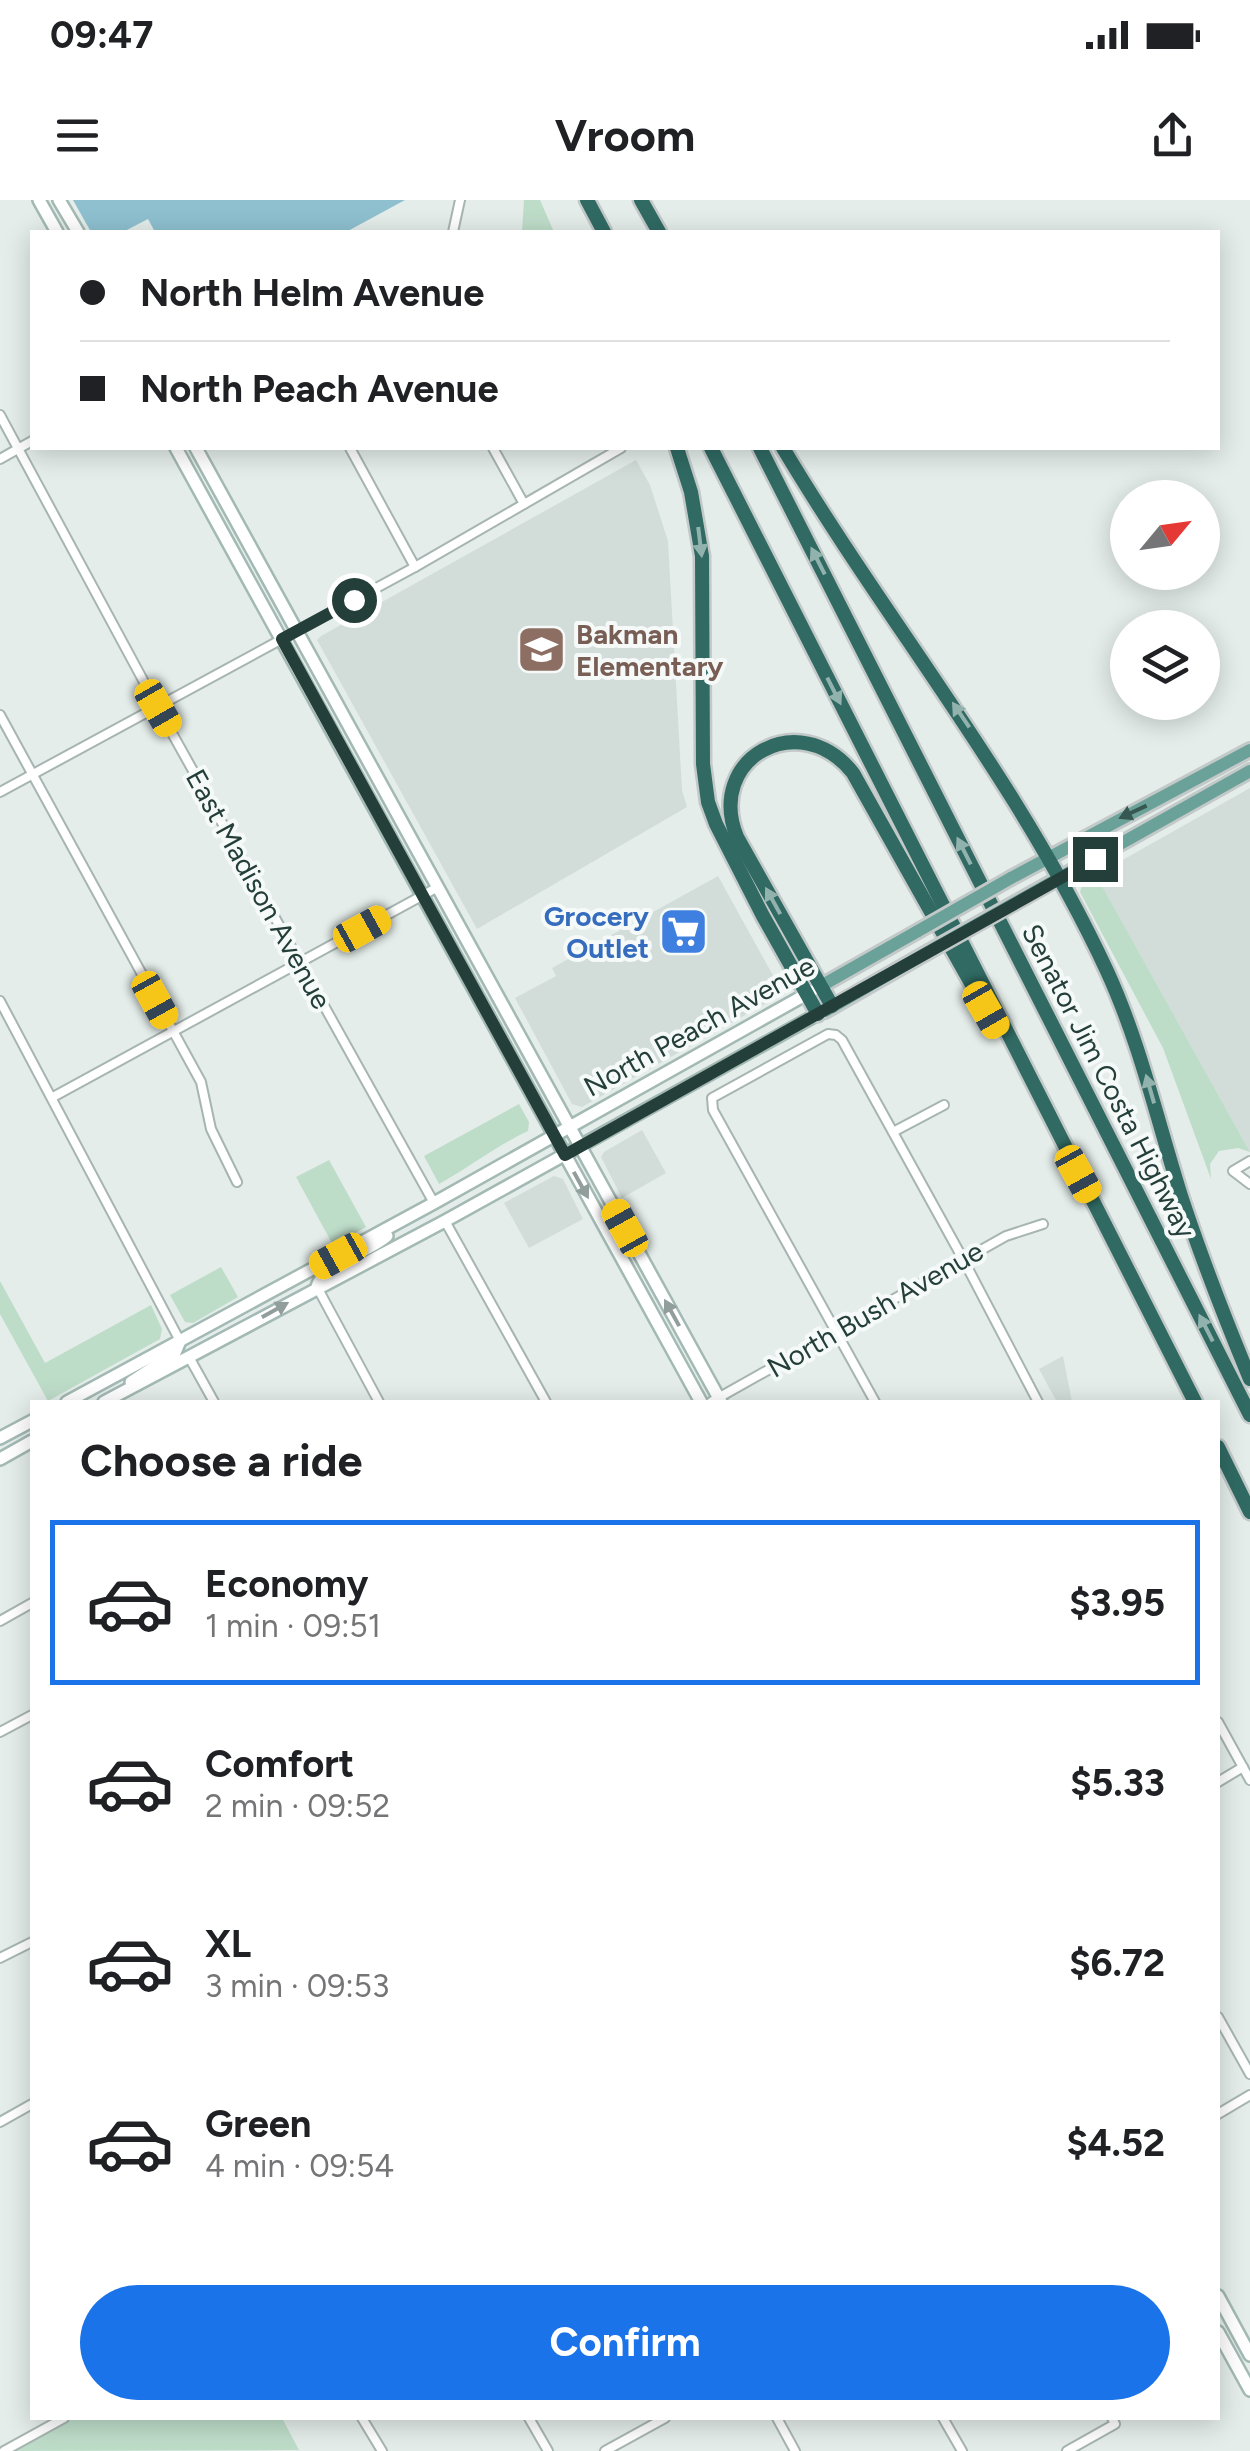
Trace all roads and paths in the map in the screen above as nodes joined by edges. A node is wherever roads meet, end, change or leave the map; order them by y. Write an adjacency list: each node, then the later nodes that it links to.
1 (39, 200): 6 (main road)
2 (59, 200): 7 (main road)
3 (584, 200): 9 (highway); 10 (highway)
4 (638, 200): 11 (highway); 12 (highway)
5 (459, 203): 8 (street)
6 (56, 230)
7 (77, 230)
8 (452, 230)
9 (592, 230)
10 (603, 230)
11 (651, 230)
12 (658, 230)
13 (0, 415): 15 (street, East Madison Avenue)
14 (30, 442): 15 (street)
15 (18, 449): 25 (street); 30 (street, East Madison Avenue)
16 (177, 450): 29 (main road)
17 (197, 450): 28 (main road)
18 (351, 450): 27 (street)
19 (495, 450): 26 (street)
20 (618, 450): 26 (street)
21 (678, 450): 44 (highway, one-way to 44)
22 (713, 450): 59 (highway, one-way to 59)
23 (761, 450): 81 (highway, Senator Jim Costa Highway, one-way to 23)
24 (784, 450): 39 (highway, one-way to 24)
25 (0, 459)
26 (524, 504): 27 (street)
27 (415, 567): 28 (street)
28 (297, 630): 29 (street); 41 (main road)
29 (282, 639): 30 (street); 42 (main road)
30 (158, 708): 34 (street); 43 (street, East Madison Avenue)
31 (0, 715): 34 (street)
32 (1250, 750): 35 (main road, North Peach Avenue); 37 (main road)
33 (1250, 771): 37 (main road, North Peach Avenue)
34 (33, 774): 36 (street); 47 (street)
35 (1202, 777): 38 (main road); 39 (main road, North Peach Avenue, one-way to 39)
36 (0, 792)
37 (1212, 793): 38 (main road, North Peach Avenue)
38 (1163, 820): 40 (main road, North Peach Avenue)
39 (1048, 858): 40 (highway); 44 (main road, North Peach Avenue, bridge)
40 (1058, 879): 46 (main road, North Peach Avenue, bridge); 68 (highway, one-way to 40)
41 (438, 886): 42 (street); 50 (main road)
42 (423, 895): 43 (street); 52 (main road)
43 (301, 962): 47 (street); 58 (street, East Madison Avenue)
44 (814, 990): 46 (highway); 50 (main road, North Peach Avenue); 59 (highway, one-way to 59)
45 (0, 1000): 48 (street)
46 (825, 1010): 53 (main road, North Peach Avenue)
47 (172, 1031): 48 (street); 56 (street)
48 (53, 1097): 66 (street)
49 (944, 1105): 51 (street)
50 (570, 1127): 52 (main road, North Peach Avenue); 53 (main road)
51 (894, 1132): 63 (street); 65 (street)
52 (554, 1136): 54 (main road); 58 (main road, North Peach Avenue)
53 (581, 1147): 54 (main road, North Peach Avenue); 76 (main road, one-way to 53)
54 (565, 1155): 60 (main road, North Peach Avenue); 75 (main road, one-way to 75)
55 (1250, 1161): 57 (street)
56 (236, 1182)
57 (1250, 1184)
58 (434, 1204): 61 (main road, North Peach Avenue)
59 (1097, 1206): 80 (highway)
60 (445, 1221): 64 (main road, North Peach Avenue); 74 (street)
61 (396, 1224): 64 (main road); 66 (main road, North Peach Avenue)
62 (1043, 1224): 63 (street, North Bush Avenue)
63 (964, 1259): 65 (street, North Bush Avenue); 79 (street)
64 (316, 1288): 67 (main road, North Peach Avenue, one-way to 64); 73 (street)
65 (836, 1332): 77 (street, North Bush Avenue); 78 (street)
66 (180, 1341): 69 (main road); 70 (main road, North Peach Avenue)
67 (189, 1357): 69 (main road, North Peach Avenue); 72 (street)
68 (1250, 1380)
69 (123, 1392): 71 (main road, North Peach Avenue)
70 (71, 1400)
71 (108, 1400)
72 (213, 1400)
73 (378, 1400)
74 (545, 1400)
75 (700, 1400)
76 (716, 1400)
77 (719, 1400)
78 (874, 1400)
79 (1037, 1400)
80 (1194, 1400)
81 (1250, 1415)
82 (30, 1422): 83 (main road)
83 (0, 1438)
84 (30, 1442): 86 (main road)
85 (1220, 1451): 87 (highway)
86 (0, 1459)
87 (1250, 1512)
88 (30, 1604): 89 (street)
89 (0, 1621)
90 (30, 1715): 92 (street)
91 (1220, 1726): 93 (street)
92 (0, 1732)
93 (1242, 1767): 94 (street); 95 (street)
94 (1250, 1780)
95 (1220, 1781)
96 (30, 1943): 97 (street)
97 (0, 1958)
98 (1220, 2022): 99 (street)
99 (1250, 2074)
100 (1250, 2096): 102 (street)
101 (30, 2105): 103 (street)
102 (1220, 2113)
103 (0, 2122)
104 (1220, 2300): 106 (main road)
105 (1220, 2336): 107 (main road)
106 (1250, 2354)
107 (1250, 2390)
108 (60, 2420): 115 (street)
109 (363, 2420): 116 (street)
110 (530, 2420): 117 (street)
111 (661, 2420): 118 (street)
112 (778, 2420): 119 (street)
113 (945, 2420): 120 (street)
114 (1114, 2421): 121 (street)
115 (4, 2451)
116 (382, 2451)
117 (548, 2451)
118 (605, 2451)
119 (795, 2451)
120 (962, 2451)
121 (1067, 2451)

